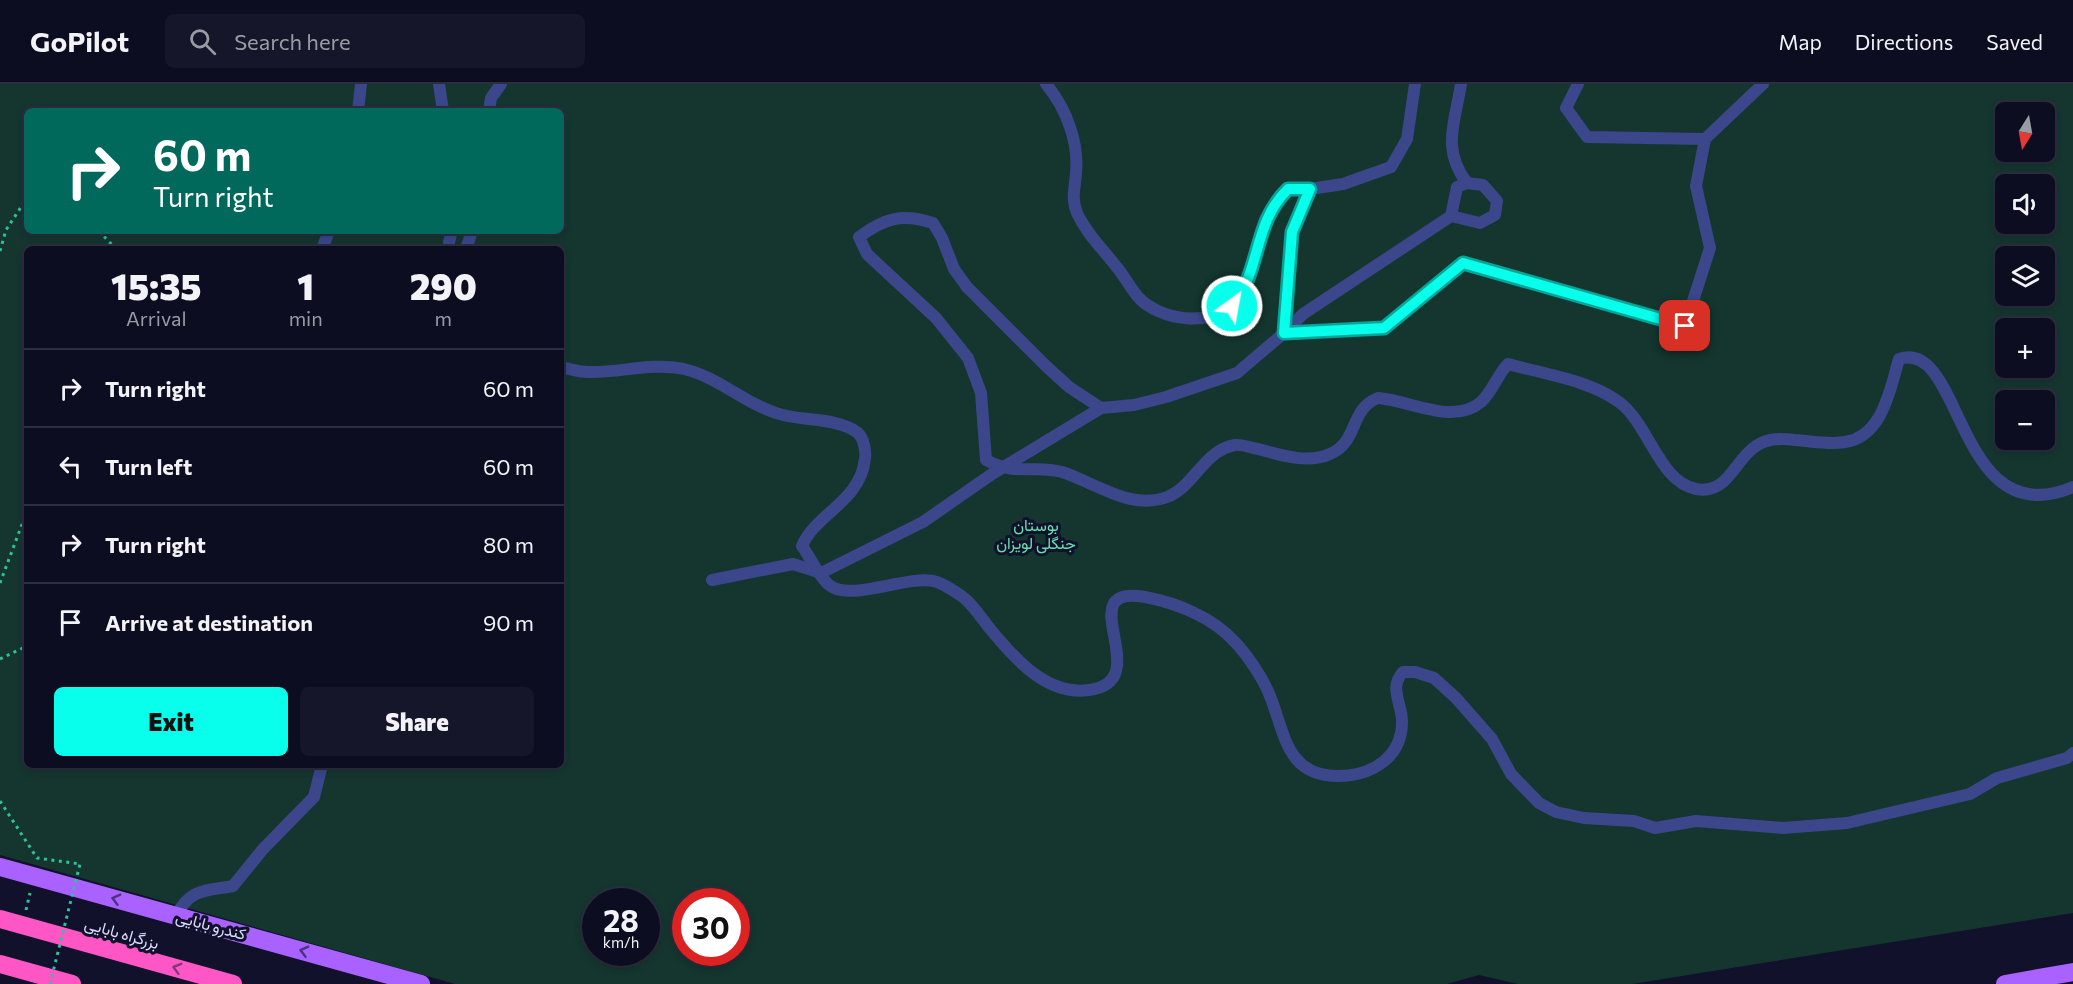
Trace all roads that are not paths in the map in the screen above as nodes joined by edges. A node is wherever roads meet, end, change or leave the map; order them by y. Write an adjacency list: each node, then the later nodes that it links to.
1 (361, 84): 9 (street)
2 (440, 84): 10 (street)
3 (501, 84): 11 (street)
4 (1046, 84): 14 (street)
5 (1415, 84): 14 (street)
6 (1461, 84): 13 (street)
7 (1578, 84): 12 (street)
8 (1764, 84): 12 (street)
9 (358, 108)
10 (443, 108)
11 (489, 108)
12 (1705, 139): 16 (street)
13 (1467, 183): 15 (street); 15 (street)
14 (1310, 189): 16 (street)
15 (1450, 216): 16 (street)
16 (1284, 333): 18 (street)
17 (564, 368): 21 (street)
18 (1101, 408): 19 (street); 19 (street)
19 (1004, 469): 20 (street); 21 (street)
20 (2073, 488)
21 (821, 573): 22 (street); 23 (street)
22 (712, 580)
23 (2073, 753)
24 (321, 768): 26 (street)
25 (0, 867): 26 (main road, کندرو بابایی, one-way to 25)
26 (176, 916): 28 (main road, کندرو بابایی, one-way to 26)
27 (0, 919): 32 (highway, بزرگراه بابایی, one-way to 27)
28 (329, 958): 33 (main road); 34 (main road, کندرو بابایی)
29 (0, 964): 31 (highway)
30 (2073, 972): 35 (main road)
31 (72, 984)
32 (233, 984)
33 (390, 984)
34 (421, 984)
35 (2005, 984)

